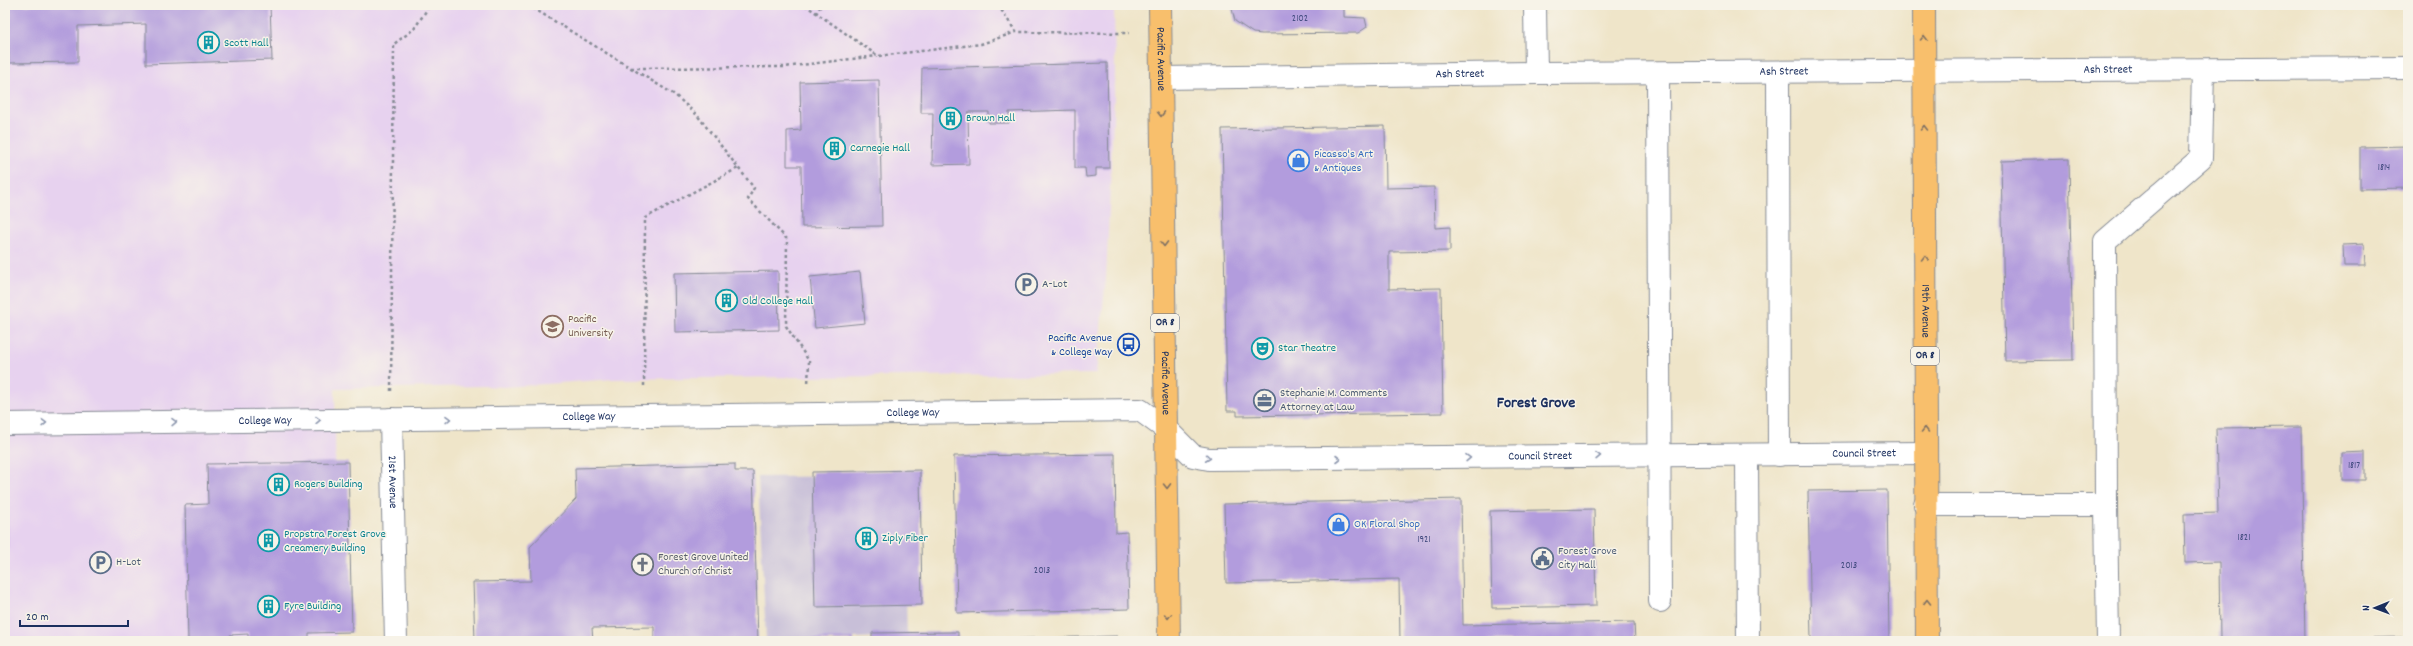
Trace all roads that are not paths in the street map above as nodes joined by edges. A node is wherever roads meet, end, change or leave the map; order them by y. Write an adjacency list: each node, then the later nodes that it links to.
1 (1160, 5): 10 (main road, Pacific Avenue / OR 8)
2 (1535, 5): 7 (street)
3 (1924, 5): 6 (main road, 19th Avenue / OR 8, one-way to 3)
4 (2408, 68): 5 (street, Ash Street)
5 (2203, 70): 6 (street, Ash Street); 19 (street)
6 (1924, 72): 8 (street, Ash Street); 14 (main road, 19th Avenue / OR 8, one-way to 6)
7 (1536, 73): 9 (street, Ash Street); 10 (street, Ash Street)
8 (1778, 73): 9 (street, Ash Street); 15 (street)
9 (1658, 74): 17 (street)
10 (1161, 78): 13 (main road, Pacific Avenue / OR 8, one-way to 13)
11 (391, 419): 12 (street, College Way, one-way to 11); 13 (street, College Way, one-way to 13); 21 (street, 21st Avenue)
12 (5, 424)
13 (1166, 429): 17 (street, Council Street, one-way to 17); 22 (main road, Pacific Avenue / OR 8, one-way to 22)
14 (1925, 453): 15 (street, Council Street); 18 (main road, 19th Avenue / OR 8)
15 (1779, 454): 16 (street, Council Street)
16 (1747, 455): 17 (street, Council Street); 23 (street)
17 (1660, 456): 20 (street)
18 (1925, 505): 19 (street); 24 (main road, 19th Avenue / OR 8, one-way to 18)
19 (2106, 505): 25 (street)
20 (1660, 601)
21 (396, 641)
22 (1169, 641)
23 (1748, 641)
24 (1927, 641)
25 (2108, 641)

